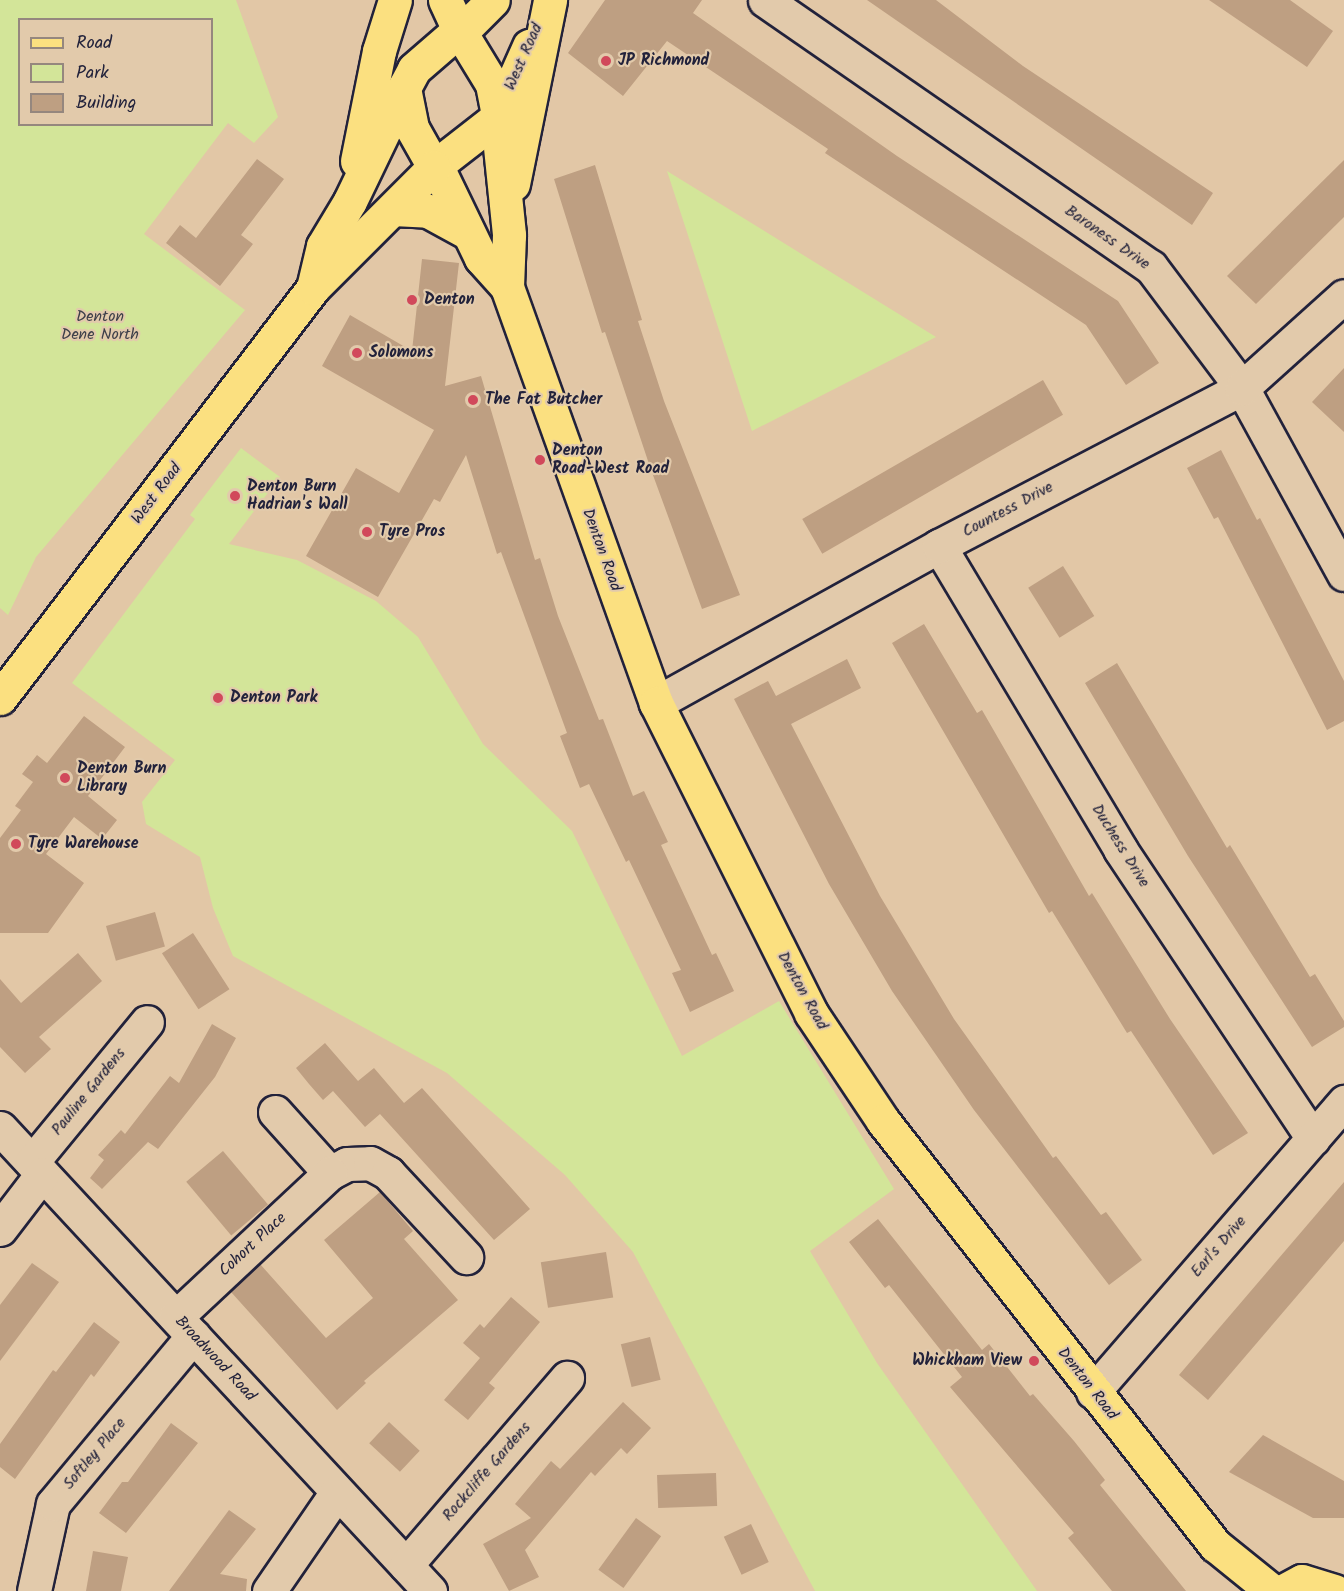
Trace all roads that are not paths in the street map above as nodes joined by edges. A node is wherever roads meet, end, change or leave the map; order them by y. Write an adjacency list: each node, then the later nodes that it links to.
1 (395, 0): 7 (main road, Denton Road); 10 (main road)
2 (445, 0): 6 (main road, Denton Road)
3 (493, 0): 6 (main road)
4 (549, 0): 8 (main road, West Road); 11 (main road)
5 (765, 0): 17 (street, Baroness Drive)
6 (461, 30): 7 (main road, West Road); 8 (main road, Denton Road)
7 (404, 89): 9 (main road, Denton Road); 10 (main road, West Road)
8 (498, 116): 9 (main road, West Road); 11 (main road, Denton Road)
9 (435, 167): 12 (main road, West Road); 13 (main road, Denton Road)
10 (350, 201): 15 (main road, West Road)
11 (507, 206): 14 (main road, Denton Road)
12 (393, 208): 13 (main road); 15 (main road, West Road)
13 (468, 232): 14 (main road, Denton Road)
14 (507, 287): 21 (main road, Denton Road)
15 (313, 288): 20 (main road, West Road)
16 (1344, 296): 17 (street, Countess Drive)
17 (1242, 388): 18 (street, Countess Drive); 19 (street, Baroness Drive)
18 (939, 546): 21 (street, Countess Drive); 26 (street, Duchess Drive)
19 (1344, 574)
20 (0, 698)
21 (656, 703): 33 (main road, Denton Road)
22 (147, 1022): 27 (street, Pauline Gardens)
23 (1344, 1102): 26 (street, Earl's Drive)
24 (275, 1112): 28 (street)
25 (0, 1128): 27 (street, Broadwood Road)
26 (1313, 1138): 33 (street, Earl's Drive)
27 (37, 1168): 29 (street, Pauline Gardens); 31 (street, Broadwood Road)
28 (330, 1173): 30 (street, Cohort Place); 31 (street, Cohort Place)
29 (0, 1229)
30 (466, 1257)
31 (184, 1326): 34 (street, Broadwood Road); 36 (street, Softley Place)
32 (567, 1378): 35 (street, Rockcliffe Gardens)
33 (1093, 1392): 39 (main road, Denton Road)
34 (338, 1492): 35 (street, Broadwood Road); 37 (street)
35 (406, 1565): 38 (street, Broadwood Road)
36 (34, 1591)
37 (269, 1591)
38 (429, 1591)
39 (1272, 1591)
40 (1282, 1591): 41 (main road)
41 (1334, 1591)

